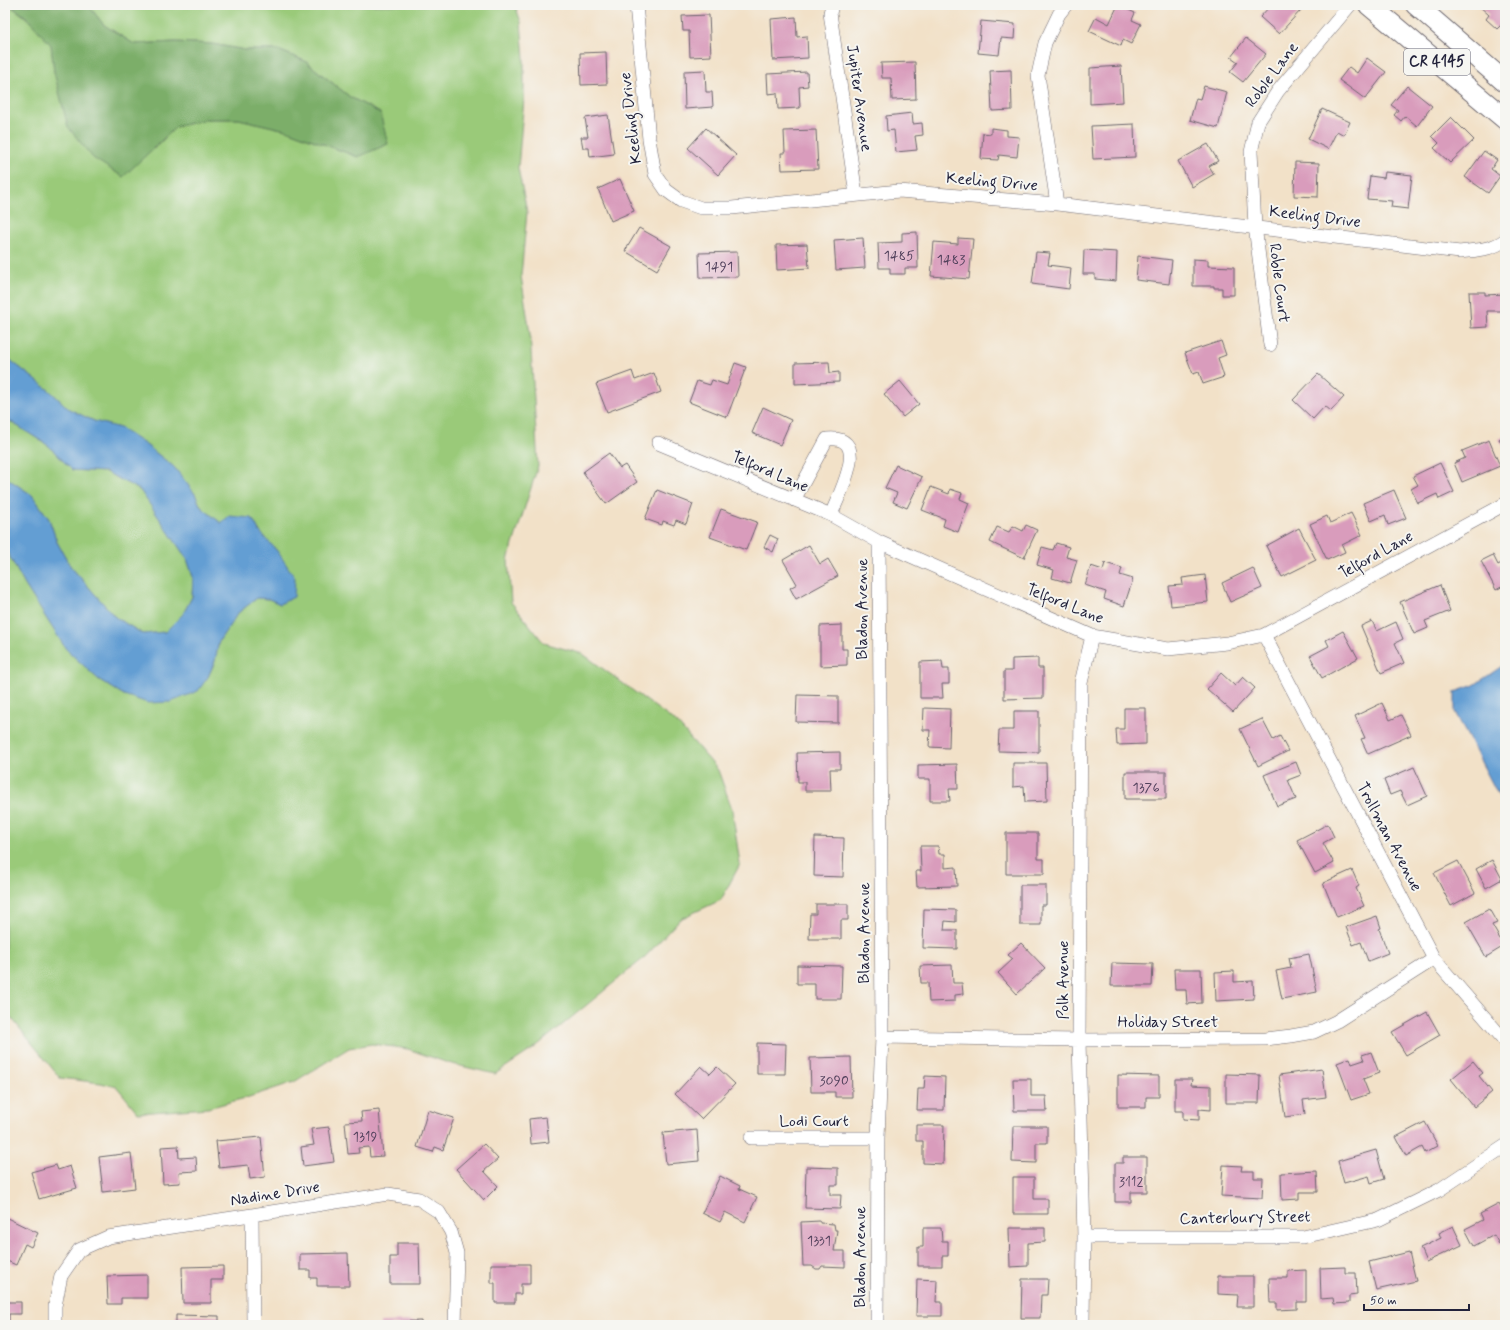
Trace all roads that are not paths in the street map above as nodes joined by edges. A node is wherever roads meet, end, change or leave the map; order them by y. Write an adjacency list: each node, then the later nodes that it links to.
1 (636, 5): 9 (street, Keeling Drive)
2 (832, 5): 9 (street, Jupiter Avenue)
3 (1066, 5): 10 (street)
4 (1350, 5): 11 (street, Roble Lane)
5 (1369, 5): 8 (main road, CR 4145)
6 (1416, 5): 7 (main road, CR 4145)
7 (1505, 82)
8 (1505, 119)
9 (856, 195): 10 (street, Keeling Drive)
10 (1057, 204): 11 (street, Keeling Drive)
11 (1255, 226): 12 (street, Keeling Drive); 13 (street, Roble Court)
12 (1505, 240)
13 (1270, 344)
14 (658, 443): 15 (street, Telford Lane)
15 (794, 500): 17 (street, Telford Lane); 17 (street)
16 (1505, 504): 19 (street, Telford Lane)
17 (831, 515): 18 (street, Telford Lane)
18 (879, 542): 20 (street, Telford Lane); 22 (street, Bladon Avenue)
19 (1264, 635): 20 (street, Telford Lane); 21 (street, Trollman Avenue)
20 (1092, 636): 23 (street, Polk Avenue)
21 (1434, 959): 23 (street, Holiday Street); 24 (street, Trollman Avenue)
22 (882, 1037): 23 (street, Holiday Street); 26 (street, Bladon Avenue)
23 (1079, 1040): 29 (street, Polk Avenue)
24 (1505, 1041)
25 (751, 1138): 26 (street, Lodi Court)
26 (878, 1138): 33 (street, Bladon Avenue)
27 (1505, 1146): 29 (street, Canterbury Street)
28 (252, 1215): 30 (street, Nadine Drive); 31 (street); 32 (street, Nadine Drive)
29 (1084, 1237): 34 (street, Polk Avenue)
30 (55, 1325)
31 (253, 1325)
32 (455, 1325)
33 (877, 1325)
34 (1083, 1325)

